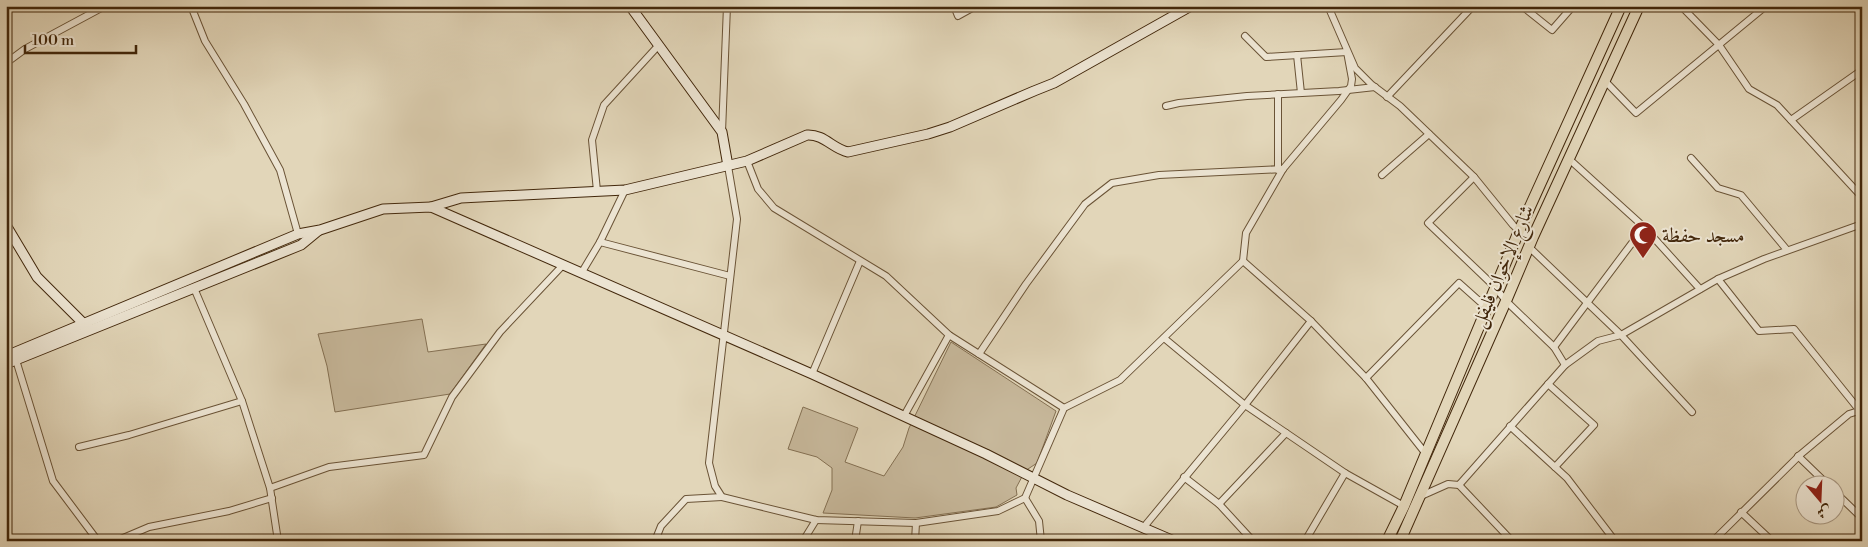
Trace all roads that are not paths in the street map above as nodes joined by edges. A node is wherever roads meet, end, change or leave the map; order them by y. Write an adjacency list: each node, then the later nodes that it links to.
1 (105, 6): 21 (street)
2 (190, 6): 49 (street)
3 (630, 6): 18 (main road)
4 (727, 6): 31 (street)
5 (954, 6): 6 (street)
6 (976, 6)
7 (1191, 6): 35 (main road)
8 (1328, 6): 19 (street)
9 (1473, 6): 28 (street)
10 (1522, 6): 11 (street)
11 (1573, 6)
12 (1621, 6): 48 (main road, شارع الإخوان فليفل)
13 (1640, 6): 23 (main road, شارع الإخوان فليفل)
14 (1681, 6): 17 (street)
15 (1766, 6): 17 (street)
16 (1245, 36): 20 (street)
17 (1719, 45): 23 (street); 30 (street)
18 (658, 46): 31 (main road); 41 (street)
19 (1347, 52): 20 (street); 24 (street); 25 (street)
20 (1297, 55): 26 (street)
21 (6, 63)
22 (1862, 70): 30 (street)
23 (1605, 81): 34 (main road, شارع الإخوان فليفل)
24 (1375, 87): 25 (street); 28 (street)
25 (1348, 89): 26 (street); 37 (street)
26 (1301, 93): 27 (street)
27 (1278, 94): 29 (street); 37 (street)
28 (1387, 97): 32 (street)
29 (1166, 106)
30 (1791, 120): 42 (street)
31 (722, 132): 36 (main road)
32 (1429, 134): 38 (street); 39 (street)
33 (1691, 158): 53 (street)
34 (1569, 159): 46 (street); 50 (main road, شارع الإخوان فليفل)
35 (747, 161): 36 (main road); 54 (street)
36 (728, 166): 40 (main road); 58 (street)
37 (1280, 170): 55 (street); 73 (street)
38 (1382, 175)
39 (1474, 177): 48 (street); 61 (street)
40 (625, 190): 41 (main road); 51 (street)
41 (597, 191): 43 (main road)
42 (1862, 196)
43 (431, 207): 47 (main road); 56 (main road)
44 (1862, 224): 53 (street)
45 (6, 225): 67 (main road)
46 (1644, 227): 62 (street); 64 (street)
47 (320, 230): 49 (main road); 60 (main road)
48 (1519, 231): 50 (street); 61 (main road, شارع الإخوان فليفل)
49 (298, 234): 67 (main road)
50 (1533, 236): 52 (main road, شارع الإخوان فليفل)
51 (600, 242): 57 (street); 58 (street)
52 (1528, 247): 63 (main road, شارع الإخوان فليفل); 64 (street)
53 (1788, 250): 59 (street)
54 (860, 261): 69 (street); 78 (street)
55 (1243, 261): 66 (street); 71 (street)
56 (563, 265): 57 (main road); 98 (street)
57 (582, 272): 68 (main road)
58 (730, 276): 68 (street)
59 (1718, 279): 62 (street); 84 (street)
60 (194, 288): 67 (main road); 81 (street)
61 (1496, 288): 63 (street); 65 (main road, شارع الإخوان فليفل)
62 (1700, 289): 70 (street)
63 (1506, 301): 72 (street); 100 (main road, شارع الإخوان فليفل)
64 (1588, 302): 70 (street); 72 (street)
65 (1487, 308): 79 (street); 90 (main road, شارع الإخوان فليفل)
66 (1311, 322): 79 (street); 82 (street)
67 (88, 327): 74 (main road); 75 (main road)
68 (723, 334): 78 (main road); 99 (street)
69 (948, 335): 73 (street); 86 (street)
70 (1621, 335): 77 (street); 85 (street)
71 (1164, 338): 82 (street); 83 (street)
72 (1554, 347): 77 (street)
73 (979, 354): 83 (street)
74 (6, 356)
75 (16, 360): 76 (main road); 112 (street)
76 (6, 364)
77 (1566, 365): 80 (street)
78 (812, 374): 86 (main road)
79 (1366, 378): 90 (street)
80 (1548, 384): 87 (street); 92 (street)
81 (242, 402): 89 (street); 98 (street)
82 (1245, 405): 88 (street); 95 (street)
83 (1064, 408): 96 (street)
84 (1861, 410): 91 (street)
85 (1692, 412)
86 (904, 416): 96 (main road)
87 (1510, 426): 92 (street); 97 (street)
88 (1286, 433): 93 (street); 104 (street)
89 (79, 447)
90 (1426, 454): 105 (main road, شارع الإخوان فليفل)
91 (1798, 456): 94 (street); 106 (street)
92 (1555, 467): 126 (street)
93 (1345, 473): 105 (street); 122 (street)
94 (1817, 474)
95 (1184, 477): 104 (street); 111 (street)
96 (1034, 478): 102 (street); 111 (main road)
97 (1459, 485): 100 (street); 125 (street)
98 (270, 488): 101 (street)
99 (722, 497): 108 (street); 115 (street)
100 (1420, 497): 124 (main road, شارع الإخوان فليفل)
101 (272, 498): 113 (street); 114 (street)
102 (1026, 498): 110 (street); 119 (street)
103 (1846, 503): 107 (street)
104 (1218, 504): 121 (street)
105 (1404, 506): 123 (main road, شارع الإخوان فليفل)
106 (1741, 512): 127 (street); 128 (street)
107 (1862, 518)
108 (816, 520): 109 (street); 116 (street)
109 (858, 521): 110 (street); 117 (street)
110 (916, 523): 118 (street)
111 (1143, 528): 120 (main road)
112 (98, 541)
113 (116, 541)
114 (278, 541)
115 (655, 541)
116 (803, 541)
117 (855, 541)
118 (915, 541)
119 (1041, 541)
120 (1174, 541)
121 (1254, 541)
122 (1304, 541)
123 (1387, 541)
124 (1400, 541)
125 (1512, 541)
126 (1615, 541)
127 (1713, 541)
128 (1772, 541)

